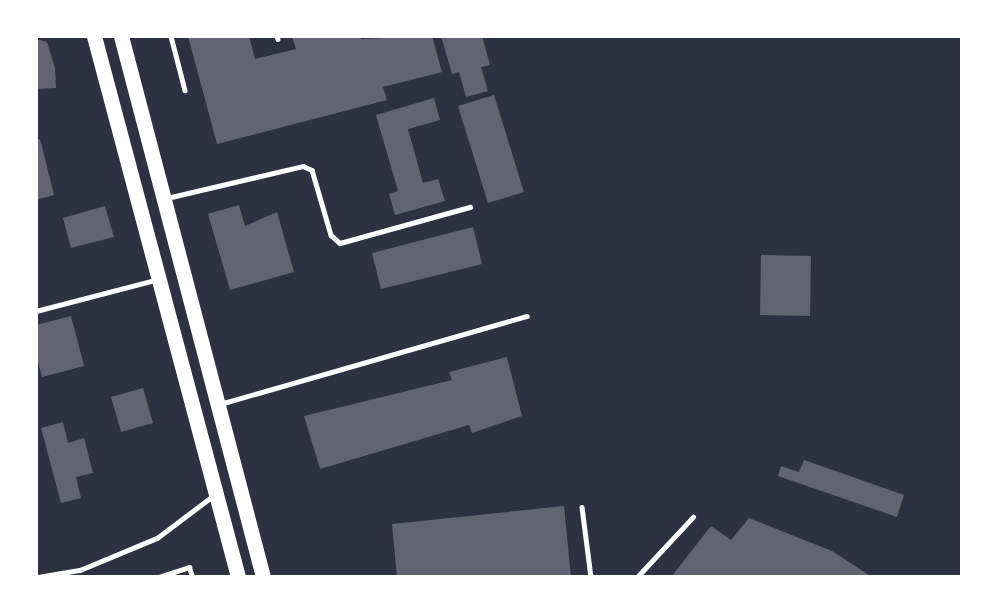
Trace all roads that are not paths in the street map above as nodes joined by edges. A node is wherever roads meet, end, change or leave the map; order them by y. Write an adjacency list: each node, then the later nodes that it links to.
1 (94, 36): 7 (main road)
2 (121, 36): 5 (main road)
3 (171, 36): 4 (lane)
4 (185, 90)
5 (164, 199): 6 (lane); 10 (main road)
6 (470, 207)
7 (159, 279): 8 (lane); 11 (main road)
8 (36, 311)
9 (527, 316): 10 (lane)
10 (217, 405): 18 (main road)
11 (216, 493): 14 (lane); 17 (main road)
12 (582, 507): 19 (lane)
13 (693, 517): 20 (lane)
14 (38, 577)
15 (159, 577): 16 (lane)
16 (193, 577)
17 (238, 577)
18 (263, 577)
19 (591, 577)
20 (637, 577)

